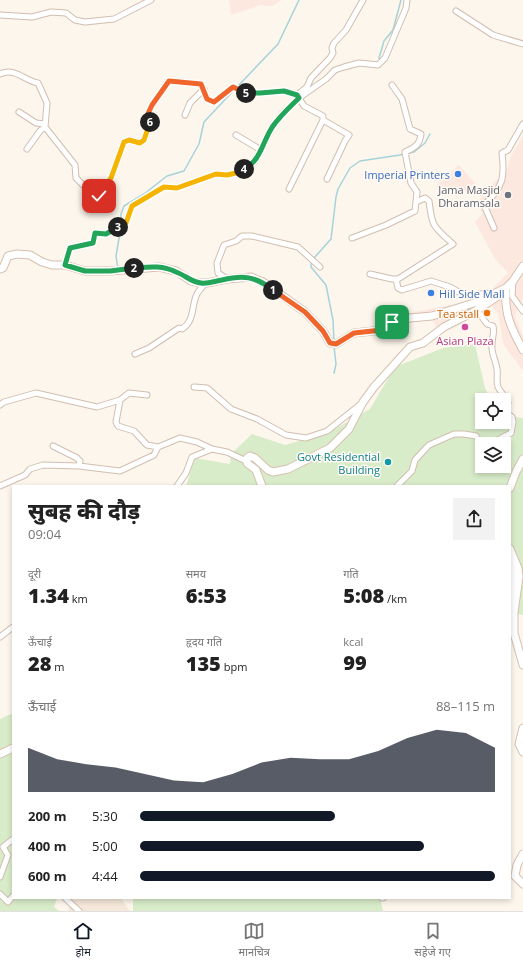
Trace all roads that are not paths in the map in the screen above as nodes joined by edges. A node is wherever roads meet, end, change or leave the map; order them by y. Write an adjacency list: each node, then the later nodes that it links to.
1 (151, 0): 5 (street)
2 (363, 0): 10 (street)
3 (407, 0): 10 (street)
4 (456, 11): 6 (street)
5 (0, 15)
6 (523, 44)
7 (0, 74): 15 (street)
8 (392, 85): 21 (street)
9 (204, 89): 10 (street); 12 (street); 15 (street)
10 (298, 97): 13 (street); 18 (street)
11 (18, 112): 15 (street)
12 (185, 115)
13 (323, 120): 19 (street); 20 (street)
14 (523, 124): 22 (street)
15 (45, 126): 17 (street)
16 (236, 135): 18 (street)
17 (27, 149)
18 (261, 150): 24 (street)
19 (327, 179)
20 (288, 190)
21 (416, 202): 23 (street); 30 (street)
22 (494, 228)
23 (352, 238)
24 (65, 265): 27 (street); 32 (street)
25 (523, 266): 31 (street)
26 (320, 267): 29 (street)
27 (0, 269)
28 (370, 274): 30 (street)
29 (227, 279): 32 (street); 34 (street)
30 (396, 279): 34 (street)
31 (513, 281): 33 (street); 36 (street)
32 (205, 283): 38 (street)
33 (506, 288): 34 (street); 35 (street); 37 (street)
34 (490, 295)
35 (477, 310): 42 (street); 52 (street)
36 (523, 311)
37 (523, 350)
38 (135, 354)
39 (194, 387): 42 (street)
40 (147, 395): 41 (street)
41 (120, 400): 43 (street); 45 (street)
42 (363, 402): 48 (street)
43 (0, 405)
44 (53, 446): 49 (street)
45 (158, 447): 46 (street); 49 (street)
46 (212, 450): 48 (street); 50 (street)
47 (523, 459): 53 (street)
48 (246, 461): 51 (street)
49 (79, 466): 54 (street)
50 (178, 485)
51 (262, 485)
52 (398, 485)
53 (511, 485)
54 (0, 486)
55 (511, 552): 56 (street)
56 (514, 560): 58 (street); 62 (street)
57 (511, 566): 59 (street)
58 (511, 566)
59 (511, 605)
60 (12, 628): 61 (street)
61 (0, 637)
62 (523, 665)
63 (523, 728): 65 (street)
64 (12, 748): 66 (street)
65 (523, 752)
66 (0, 754)
67 (12, 840): 69 (street)
68 (523, 854): 70 (street)
69 (0, 877)
70 (523, 884)
71 (0, 894): 72 (street)
72 (12, 897)
73 (66, 899): 74 (street)
74 (79, 911)

